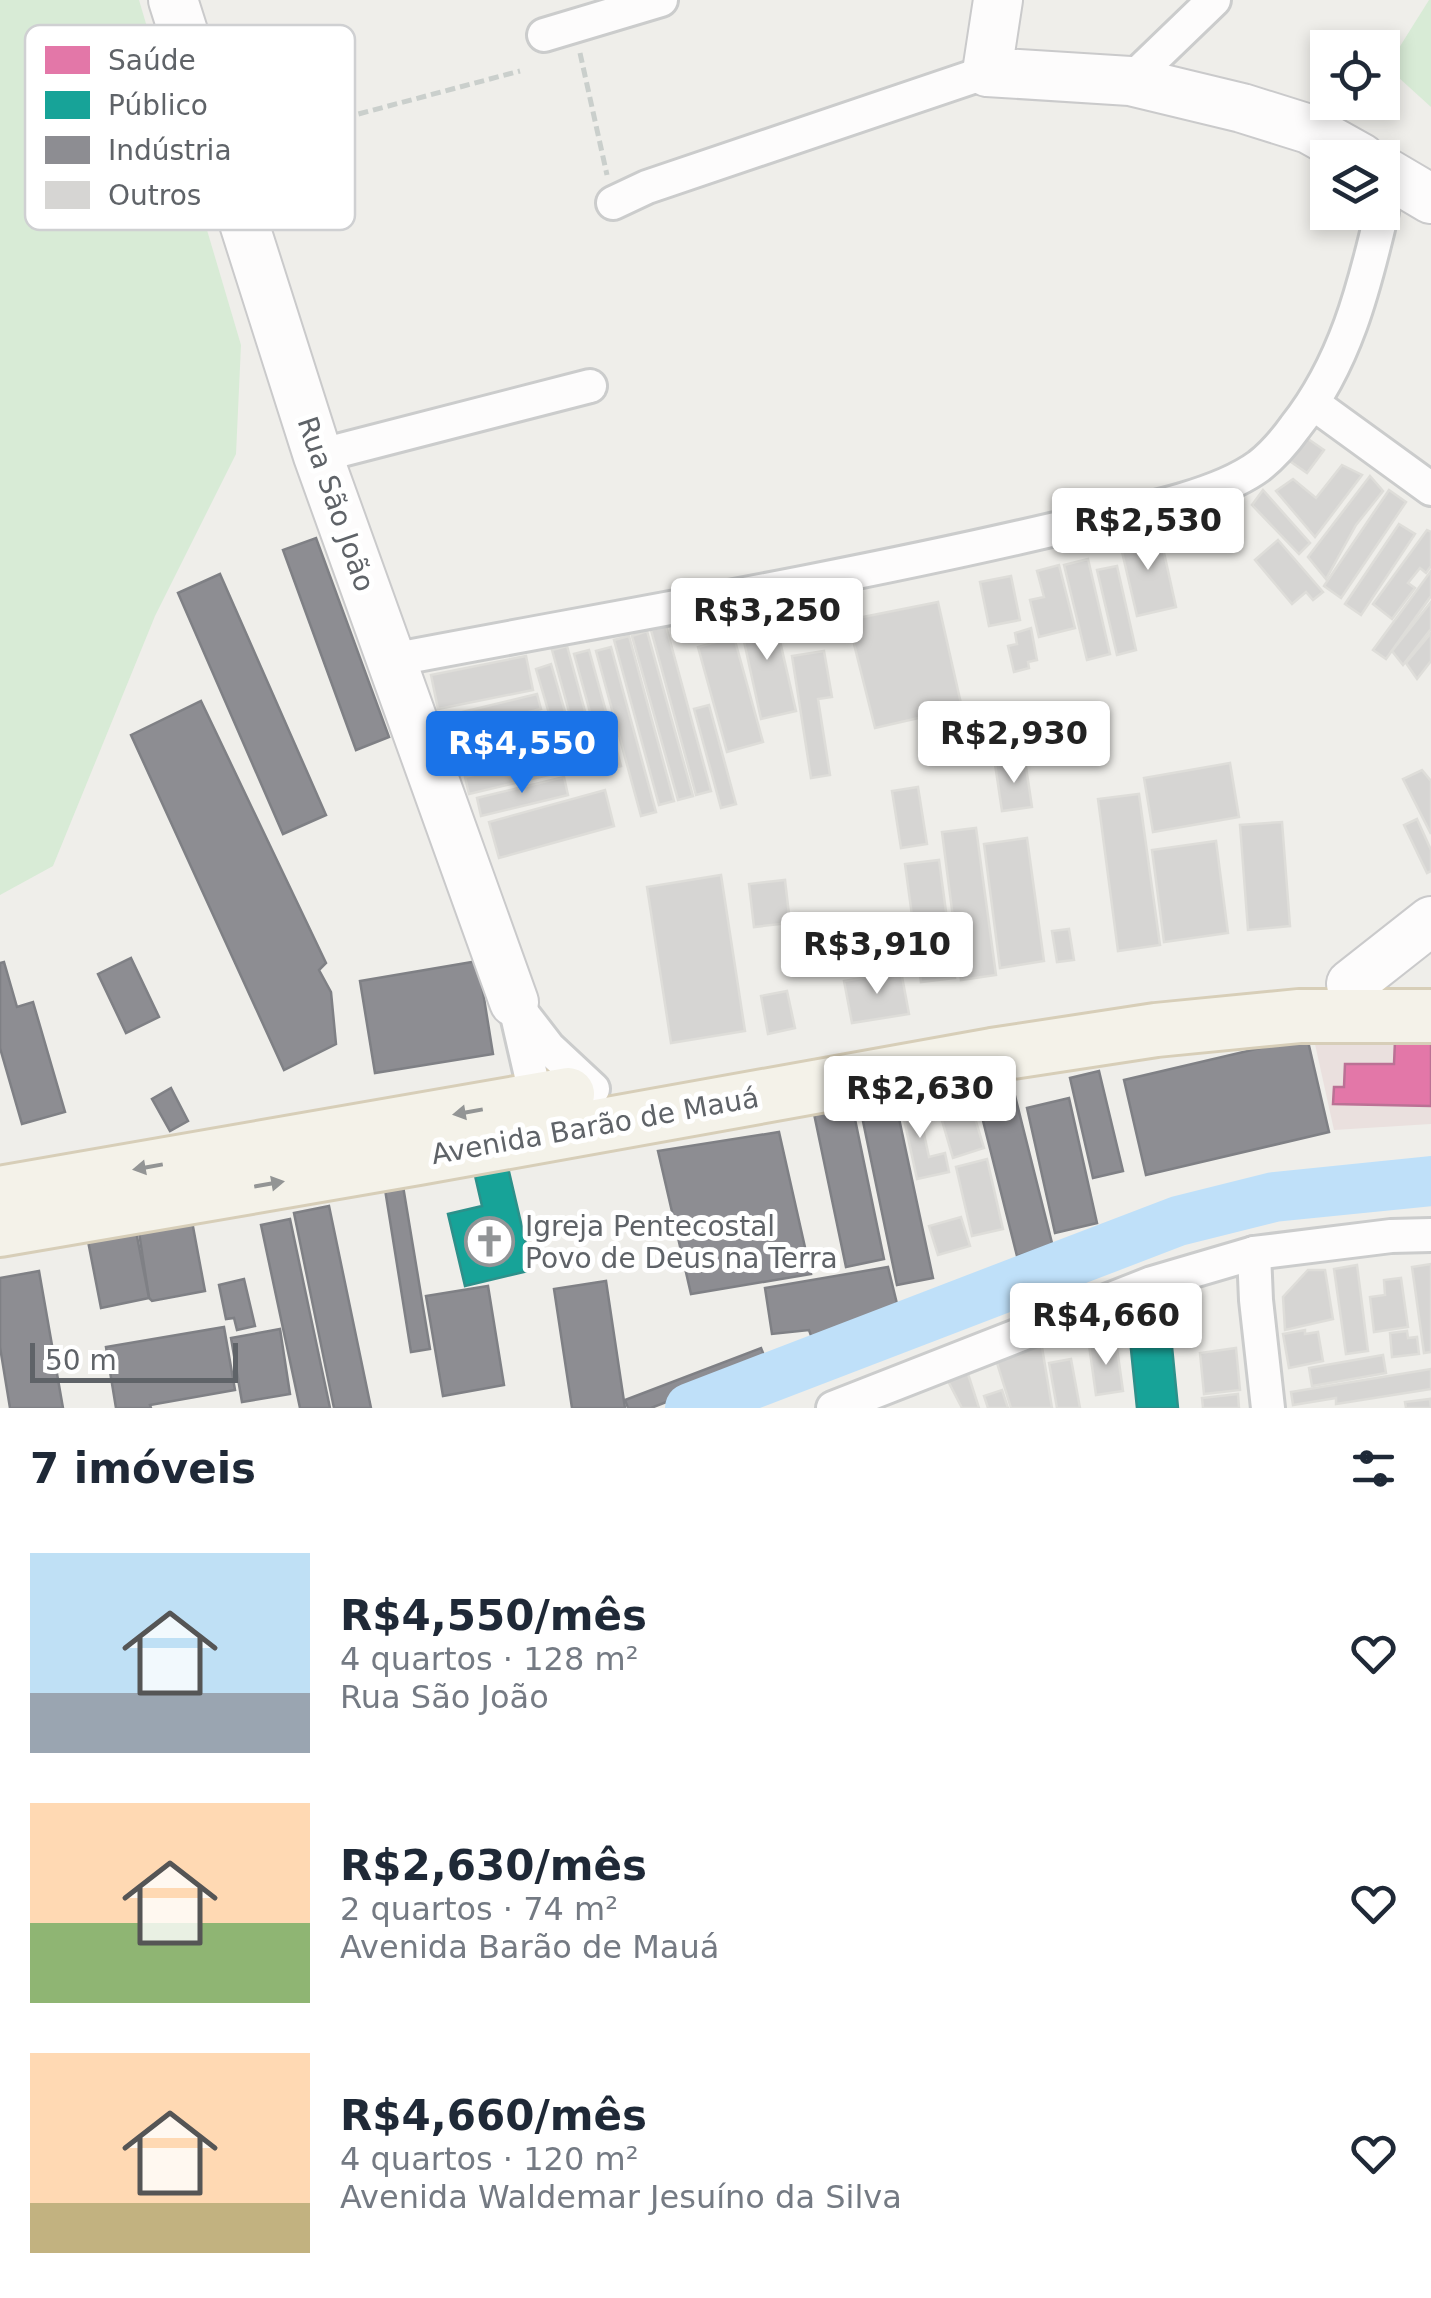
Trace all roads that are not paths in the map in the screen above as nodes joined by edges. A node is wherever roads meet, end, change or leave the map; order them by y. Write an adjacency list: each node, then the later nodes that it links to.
1 (172, 0): 5 (street, Rua São João)
2 (661, 0): 6 (street)
3 (998, 0): 7 (street)
4 (1214, 0): 8 (street)
5 (180, 25)
6 (559, 31)
7 (987, 72): 8 (street); 12 (street)
8 (1130, 81): 9 (street)
9 (1323, 140)
10 (1400, 190): 11 (street)
11 (1431, 199)
12 (613, 203)
13 (246, 230): 17 (street, Rua São João)
14 (1373, 230): 16 (street)
15 (590, 386): 17 (street)
16 (1314, 404): 18 (street); 19 (street)
17 (318, 456): 19 (street, Rua São João)
18 (1431, 489)
19 (391, 660): 23 (street, Rua São João)
20 (1431, 922): 21 (street)
21 (1351, 984): 22 (main road, Avenida Barão de Mauá); 25 (main road, Avenida Barão de Mauá)
22 (1431, 984)
23 (514, 1002): 25 (street, Rua São João); 26 (street, Rua São João)
24 (1431, 1016): 26 (main road, Avenida Barão de Mauá)
25 (594, 1090): 26 (main road, Avenida Barão de Mauá)
26 (541, 1117): 27 (main road, Avenida Barão de Mauá, one-way to 27); 28 (main road, Avenida Barão de Mauá, one-way to 26)
27 (0, 1193)
28 (0, 1230)
29 (1431, 1235): 30 (street)
30 (1254, 1253): 31 (street); 32 (street)
31 (833, 1408)
32 (1268, 1408)

